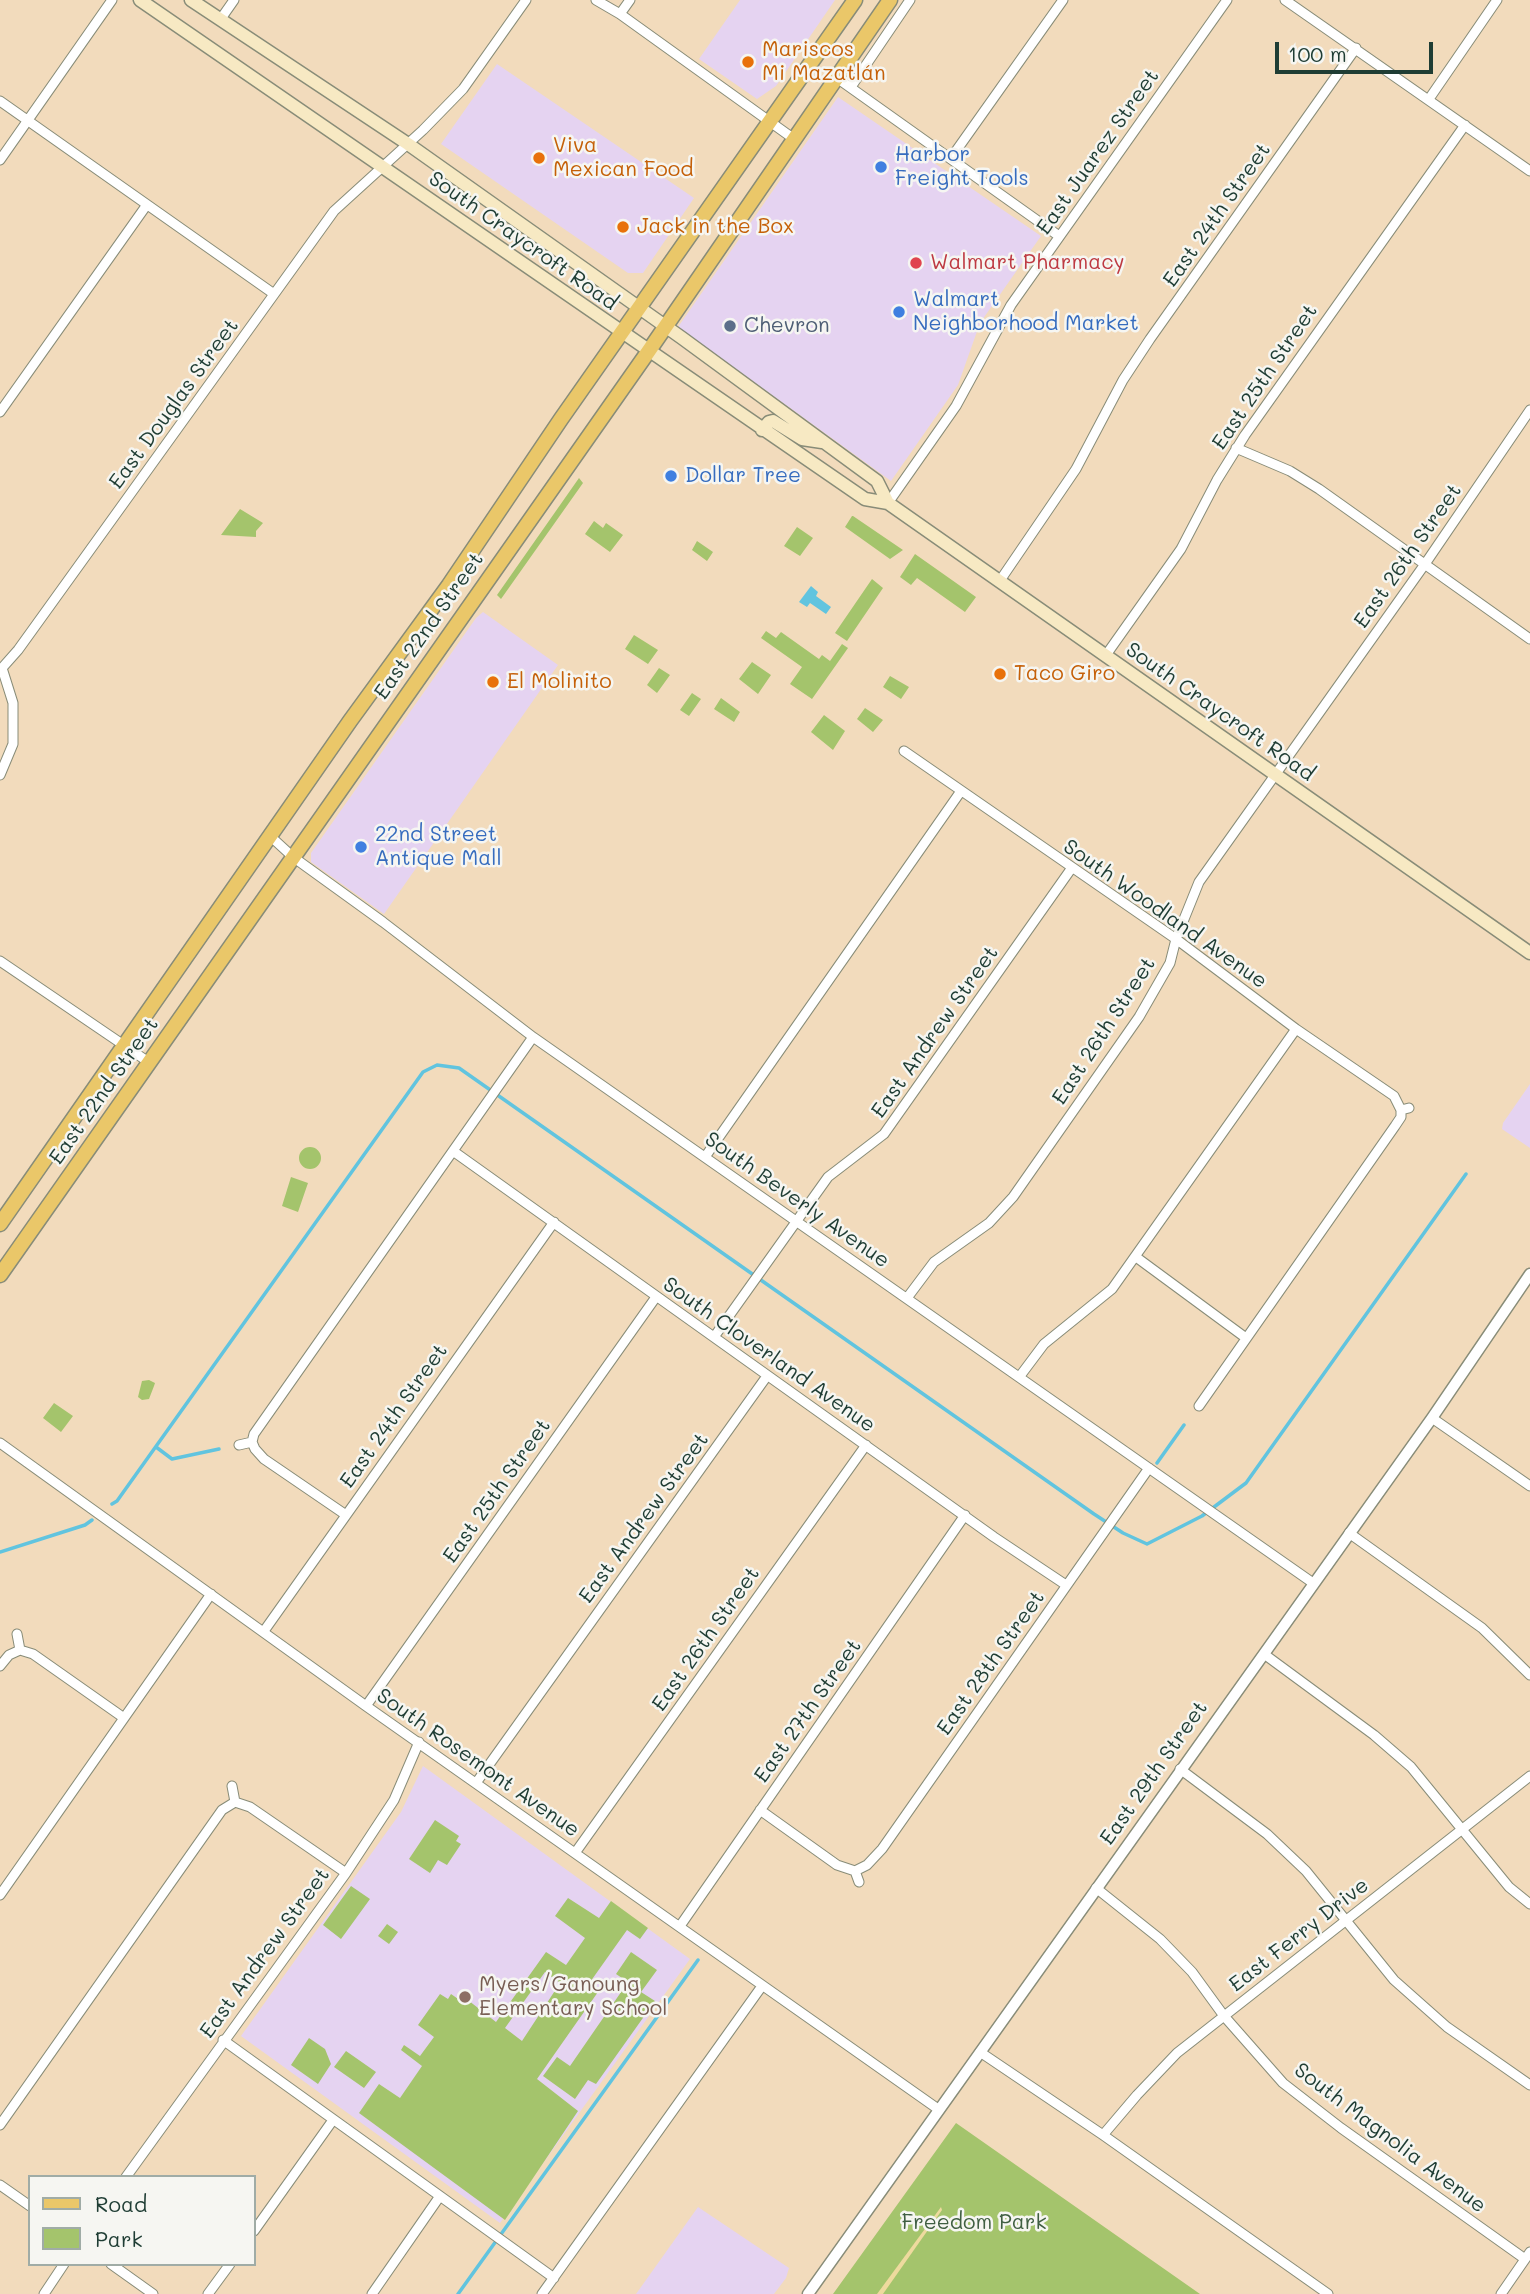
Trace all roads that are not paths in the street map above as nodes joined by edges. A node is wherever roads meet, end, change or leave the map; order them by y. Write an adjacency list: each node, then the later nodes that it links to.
1 (112, 0): 22 (street)
2 (140, 0): 29 (main road, South Craycroft Road)
3 (191, 0): 16 (main road, South Craycroft Road)
4 (526, 0): 26 (street, East Douglas Street)
5 (596, 0): 15 (street)
6 (630, 0): 15 (street)
7 (855, 0): 23 (main road, East 22nd Street)
8 (890, 0): 18 (main road, East 22nd Street)
9 (910, 0): 19 (street)
10 (1063, 0): 27 (street)
11 (1227, 0): 32 (street, East Juarez Street)
12 (1285, 0): 17 (street)
13 (1497, 0): 20 (street)
14 (231, 1): 16 (street)
15 (620, 14): 23 (street)
16 (220, 20): 26 (main road, South Craycroft Road)
17 (1356, 48): 20 (street); 45 (street, East 24th Street)
18 (837, 78): 19 (street); 25 (main road, East 22nd Street)
19 (851, 87): 27 (street)
20 (1429, 99): 24 (street)
21 (0, 101): 22 (street)
22 (28, 121): 28 (street); 31 (street)
23 (770, 122): 25 (street); 34 (main road, East 22nd Street)
24 (1465, 125): 30 (street); 42 (street, East 25th Street)
25 (794, 139): 35 (main road, East 22nd Street)
26 (408, 144): 29 (street, East Douglas Street); 34 (main road, South Craycroft Road)
27 (951, 158): 32 (street)
28 (0, 160)
29 (381, 166): 33 (street, East Douglas Street); 36 (main road, South Craycroft Road)
30 (1530, 171)
31 (146, 206): 33 (street); 39 (street)
32 (1059, 236): 43 (street, East Juarez Street)
33 (274, 293): 48 (street, East Douglas Street)
34 (639, 307): 35 (main road, South Craycroft Road); 36 (main road, East 22nd Street)
35 (666, 326): 37 (main road, East 22nd Street); 41 (main road, South Craycroft Road)
36 (621, 333): 37 (main road, South Craycroft Road); 53 (main road, East 22nd Street)
37 (648, 352): 40 (main road, South Craycroft Road); 54 (main road, East 22nd Street)
38 (1530, 410): 44 (street, East 26th Street)
39 (0, 412)
40 (762, 430): 41 (main road); 43 (main road, South Craycroft Road)
41 (825, 442): 43 (main road, South Craycroft Road)
42 (1236, 448): 44 (street); 47 (street, East 25th Street)
43 (888, 503): 45 (main road, South Craycroft Road)
44 (1424, 564): 46 (street); 50 (street, East 26th Street)
45 (999, 582): 47 (main road, South Craycroft Road)
46 (1530, 639)
47 (1106, 655): 50 (main road, South Craycroft Road)
48 (1, 667): 51 (street)
49 (904, 751): 52 (street, South Woodland Avenue)
50 (1277, 774): 56 (street, East 26th Street); 57 (main road, South Craycroft Road)
51 (0, 775)
52 (961, 791): 55 (street, South Woodland Avenue); 64 (street)
53 (269, 835): 54 (street, South Beverly Avenue); 61 (main road, East 22nd Street)
54 (293, 857): 60 (street, South Beverly Avenue); 62 (main road, East 22nd Street)
55 (1071, 869): 56 (street, South Woodland Avenue); 65 (street, East Andrew Street)
56 (1176, 939): 59 (street, South Woodland Avenue); 72 (street, East 26th Street)
57 (1530, 953)
58 (0, 961): 61 (street)
59 (1296, 1029): 68 (street); 74 (street, South Woodland Avenue)
60 (533, 1037): 63 (street); 64 (street, South Beverly Avenue)
61 (125, 1046): 62 (street); 67 (main road, East 22nd Street)
62 (150, 1063): 70 (main road, East 22nd Street)
63 (453, 1152): 66 (street, South Cloverland Avenue); 79 (street)
64 (705, 1157): 65 (street, South Beverly Avenue)
65 (797, 1220): 72 (street, South Beverly Avenue); 73 (street, East Andrew Street)
66 (554, 1222): 71 (street, South Cloverland Avenue); 85 (street, East 24th Street)
67 (0, 1224)
68 (1136, 1257): 74 (street); 76 (street)
69 (1530, 1274): 78 (street, East 29th Street)
70 (0, 1275)
71 (656, 1297): 73 (street, South Cloverland Avenue); 97 (street, East 25th Street)
72 (907, 1298): 76 (street, South Beverly Avenue)
73 (714, 1337): 75 (street, South Cloverland Avenue)
74 (1246, 1338): 77 (street)
75 (767, 1376): 82 (street, South Cloverland Avenue); 102 (street, East Andrew Street)
76 (1020, 1376): 83 (street, South Beverly Avenue)
77 (1199, 1406)
78 (1432, 1418): 84 (street); 87 (street, East 29th Street)
79 (253, 1441): 81 (street); 85 (street)
80 (0, 1443): 90 (street, South Rosemont Avenue)
81 (239, 1445)
82 (866, 1445): 86 (street, South Cloverland Avenue); 107 (street, East 26th Street)
83 (1149, 1468): 88 (street, South Beverly Avenue); 89 (street, East 28th Street)
84 (1530, 1486)
85 (346, 1515): 91 (street, East 24th Street)
86 (965, 1515): 89 (street, South Cloverland Avenue); 105 (street, East 27th Street)
87 (1349, 1533): 88 (street, East 29th Street); 96 (street)
88 (1313, 1583): 94 (street, East 29th Street)
89 (1066, 1585): 108 (street, East 28th Street)
90 (211, 1594): 91 (street, South Rosemont Avenue); 98 (street)
91 (264, 1631): 97 (street, South Rosemont Avenue)
92 (17, 1634): 93 (street)
93 (20, 1650): 95 (street); 98 (street)
94 (1264, 1654): 100 (street, East 29th Street); 106 (street)
95 (0, 1666)
96 (1530, 1675)
97 (366, 1706): 99 (street, South Rosemont Avenue)
98 (124, 1718): 112 (street)
99 (419, 1742): 102 (street, South Rosemont Avenue); 109 (street, East Andrew Street)
100 (1180, 1769): 111 (street, East 29th Street); 114 (street)
101 (1530, 1776): 106 (street, East Ferry Drive)
102 (476, 1783): 107 (street, South Rosemont Avenue)
103 (232, 1786): 104 (street)
104 (235, 1802): 109 (street); 123 (street)
105 (760, 1810): 108 (street); 115 (street, East 27th Street)
106 (1464, 1831): 113 (street); 114 (street, East Ferry Drive)
107 (575, 1853): 115 (street, South Rosemont Avenue)
108 (855, 1871): 110 (street)
109 (346, 1873): 118 (street, East Andrew Street)
110 (859, 1882)
111 (1096, 1888): 117 (street, South Magnolia Avenue); 119 (street, East 29th Street)
112 (0, 1895)
113 (1530, 1904)
114 (1345, 1921): 117 (street, East Ferry Drive); 120 (street)
115 (680, 1926): 116 (street, South Rosemont Avenue)
116 (762, 1986): 121 (street, South Rosemont Avenue); 134 (street)
117 (1224, 2016): 124 (street, East Ferry Drive); 130 (street, South Magnolia Avenue)
118 (223, 2040): 122 (street); 125 (street, East Andrew Street)
119 (980, 2052): 121 (street, East 29th Street); 124 (street)
120 (1530, 2085)
121 (938, 2109): 140 (street, East 29th Street)
122 (333, 2120): 127 (street); 129 (street)
123 (0, 2125)
124 (1103, 2135): 141 (street)
125 (127, 2175)
126 (0, 2185): 128 (street)
127 (440, 2196): 134 (street); 138 (street)
128 (28, 2205)
129 (256, 2228)
130 (1528, 2256): 142 (street)
131 (63, 2266): 135 (street)
132 (114, 2266): 136 (street)
133 (229, 2266): 137 (street)
134 (554, 2277): 139 (street)
135 (44, 2294)
136 (153, 2294)
137 (208, 2294)
138 (372, 2294)
139 (542, 2294)
140 (808, 2294)
141 (1328, 2294)
142 (1501, 2294)

